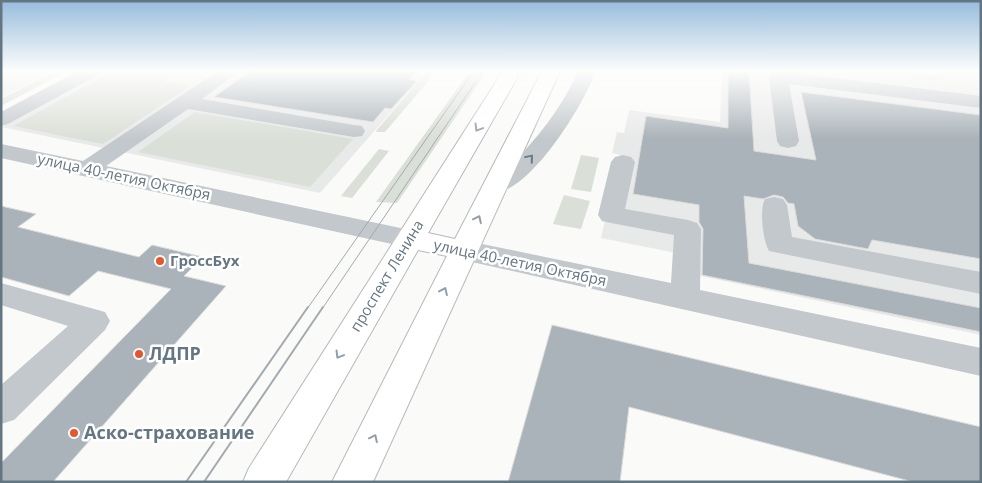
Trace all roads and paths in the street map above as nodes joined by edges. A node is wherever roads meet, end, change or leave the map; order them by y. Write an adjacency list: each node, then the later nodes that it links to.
1 (50, 94): 10 (street)
2 (197, 94): 8 (street)
3 (498, 94): 18 (main road, проспект Ленина, one-way to 18)
4 (540, 94): 16 (main road)
5 (577, 94): 16 (street, one-way to 5)
6 (781, 94): 12 (street)
7 (912, 94): 9 (street)
8 (184, 102): 11 (street); 15 (street)
9 (981, 102)
10 (1, 120)
11 (354, 130)
12 (788, 141)
13 (1, 151): 15 (street, улица 40-летия Октября)
14 (623, 162): 22 (street)
15 (87, 169): 18 (street, улица 40-летия Октября)
16 (493, 188): 19 (main road, one-way to 16)
17 (774, 205): 20 (street)
18 (410, 239): 19 (main road, улица 40-летия Октября); 25 (main road, проспект Ленина, one-way to 25)
19 (464, 250): 22 (street, улица 40-летия Октября); 26 (main road, one-way to 19)
20 (981, 283)
21 (1, 294): 24 (street)
22 (684, 298): 23 (street, улица 40-летия Октября)
23 (981, 362)
24 (1, 408)
25 (263, 482)
26 (352, 482)

